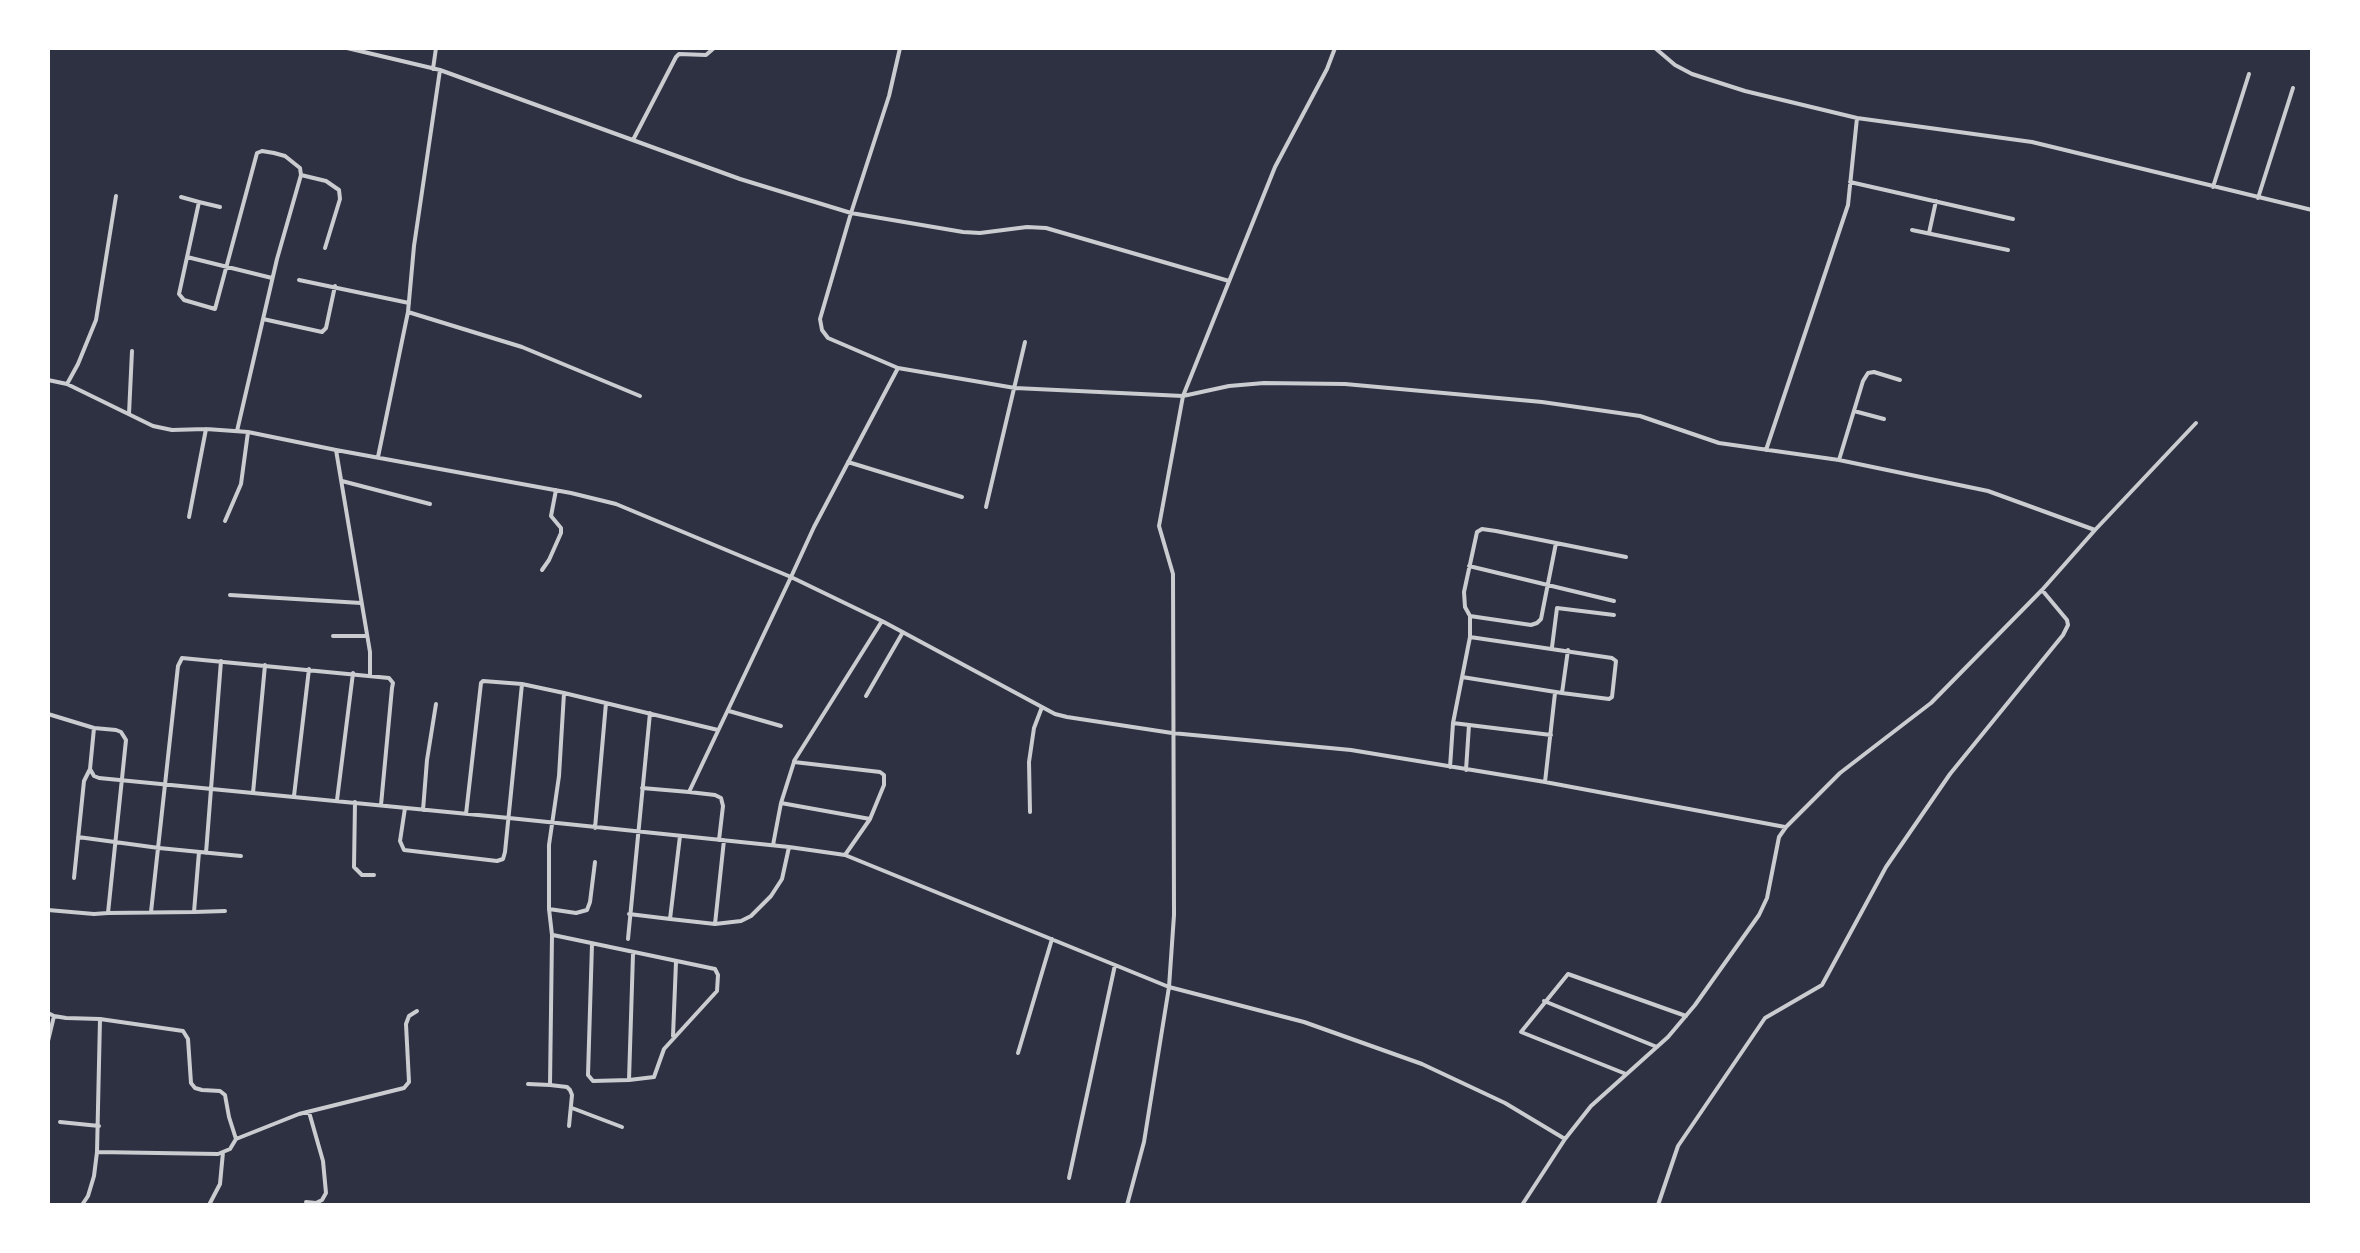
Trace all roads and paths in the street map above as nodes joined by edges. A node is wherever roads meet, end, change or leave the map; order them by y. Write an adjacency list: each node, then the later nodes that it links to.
1 (350, 48): 7 (street)
2 (436, 48): 7 (street)
3 (714, 48): 12 (street)
4 (900, 48): 23 (street)
5 (1335, 48): 33 (street)
6 (1655, 48): 11 (street)
7 (433, 69): 8 (street)
8 (440, 70): 12 (street); 35 (street)
9 (2249, 74): 15 (street)
10 (2293, 88): 18 (street)
11 (1857, 118): 14 (street); 15 (street)
12 (633, 140): 23 (street)
13 (301, 175): 27 (street); 30 (street); 31 (street)
14 (1850, 182): 19 (street); 55 (street)
15 (2213, 187): 18 (street)
16 (116, 196): 43 (street)
17 (181, 197): 20 (street)
18 (2258, 198): 22 (street)
19 (1936, 201): 24 (street); 26 (street)
20 (199, 202): 21 (street); 29 (street)
21 (220, 207)
22 (2312, 209)
23 (851, 213): 33 (street); 40 (street)
24 (2013, 219)
25 (1912, 230): 26 (street)
26 (1929, 233): 28 (street)
27 (325, 248)
28 (2008, 250)
29 (187, 257): 30 (street); 30 (street)
30 (228, 265): 31 (street)
31 (272, 278): 37 (street)
32 (299, 280): 34 (street)
33 (1229, 281): 46 (street)
34 (335, 286): 35 (street); 37 (street)
35 (409, 303): 36 (street)
36 (408, 312): 45 (street); 56 (street)
37 (263, 319): 52 (street)
38 (1025, 342): 44 (street)
39 (132, 351): 48 (street)
40 (898, 368): 44 (street); 58 (street)
41 (48, 380): 43 (street)
42 (1900, 380): 47 (street)
43 (67, 384): 48 (street)
44 (1015, 388): 46 (street); 63 (street)
45 (640, 396)
46 (1183, 396): 55 (street); 108 (street)
47 (1854, 411): 49 (street); 57 (street)
48 (129, 414): 51 (street)
49 (1884, 419)
50 (2196, 423): 66 (street)
51 (206, 429): 52 (street); 64 (street)
52 (237, 431): 53 (street)
53 (248, 432): 54 (street); 65 (street)
54 (336, 450): 56 (street); 59 (street)
55 (1766, 450): 57 (street)
56 (378, 457): 60 (street)
57 (1839, 460): 66 (street)
58 (848, 462): 61 (street); 71 (street)
59 (342, 481): 62 (street); 76 (street)
60 (556, 490): 70 (street); 71 (street)
61 (962, 497)
62 (430, 504)
63 (986, 507)
64 (189, 517)
65 (225, 521)
66 (2095, 530): 73 (street)
67 (1556, 543): 68 (street); 69 (street); 72 (street)
68 (1626, 557)
69 (1469, 566): 72 (street); 78 (street)
70 (542, 570)
71 (791, 577): 79 (street); 100 (street)
72 (1547, 586): 75 (street); 78 (street)
73 (2042, 590): 133 (street); 197 (street)
74 (230, 595): 76 (street)
75 (1614, 601)
76 (361, 603): 82 (street)
77 (1614, 615): 84 (street)
78 (1470, 616): 83 (street)
79 (882, 621): 80 (street); 110 (street)
80 (903, 632): 96 (street); 99 (street)
81 (333, 636): 82 (street)
82 (367, 636): 90 (street)
83 (1470, 637): 84 (street); 91 (street)
84 (1552, 647): 85 (street)
85 (1568, 650): 95 (street); 95 (street)
86 (221, 661): 87 (street); 116 (street); 118 (street)
87 (265, 665): 88 (street); 120 (street)
88 (309, 669): 89 (street); 121 (street)
89 (353, 673): 90 (street); 122 (street)
90 (370, 675): 125 (street)
91 (1462, 677): 93 (street); 103 (street)
92 (522, 684): 94 (street); 129 (street); 130 (street)
93 (1555, 692): 95 (street); 109 (street)
94 (564, 693): 97 (street); 132 (street)
95 (1562, 693)
96 (866, 696)
97 (606, 702): 101 (street); 134 (street)
98 (436, 704): 127 (street)
99 (1042, 707): 108 (street); 128 (street)
100 (728, 711): 105 (street); 107 (street)
101 (650, 713): 107 (street); 117 (street)
102 (48, 714): 106 (street)
103 (1453, 723): 104 (street); 111 (street)
104 (1469, 725): 109 (street); 113 (street)
105 (781, 726)
106 (94, 728): 112 (street); 114 (street)
107 (718, 730): 119 (street)
108 (1172, 733): 111 (street); 166 (street)
109 (1551, 735): 115 (street)
110 (794, 762): 124 (street); 131 (street)
111 (1450, 767): 113 (street)
112 (90, 769): 114 (street); 137 (street)
113 (1466, 770): 115 (street)
114 (122, 781): 116 (street); 139 (street)
115 (1545, 782): 133 (street)
116 (164, 786): 118 (street); 142 (street)
117 (642, 788): 119 (street); 135 (street)
118 (211, 790): 120 (street); 144 (street)
119 (689, 792): 138 (street)
120 (253, 793): 121 (street)
121 (294, 796): 122 (street)
122 (337, 800): 123 (street)
123 (355, 802): 125 (street); 148 (street)
124 (781, 803): 131 (street); 140 (street)
125 (381, 806): 126 (street)
126 (405, 808): 127 (street); 130 (street)
127 (423, 810): 129 (street)
128 (1030, 812)
129 (466, 814): 130 (street)
130 (509, 818): 132 (street)
131 (870, 819): 145 (street)
132 (551, 823): 134 (street); 150 (street)
133 (1786, 827): 171 (street)
134 (595, 828): 135 (street)
135 (637, 832): 136 (street); 156 (street)
136 (680, 836): 138 (street); 157 (street)
137 (78, 837): 139 (street); 149 (street)
138 (722, 840): 140 (street); 158 (street)
139 (116, 842): 142 (street); 155 (street)
140 (773, 845): 141 (street)
141 (789, 847): 145 (street); 158 (street)
142 (159, 848): 143 (street); 153 (street)
143 (199, 852): 144 (street); 154 (street)
144 (206, 853): 146 (street)
145 (845, 855): 161 (street)
146 (241, 856)
147 (595, 862): 150 (street)
148 (374, 875)
149 (74, 878)
150 (549, 909): 159 (street)
151 (48, 910): 155 (street)
152 (225, 911): 154 (street)
153 (151, 912): 154 (street); 155 (street)
154 (194, 912)
155 (108, 913)
156 (629, 914): 157 (street); 160 (street)
157 (670, 919): 158 (street)
158 (715, 924)
159 (552, 935): 162 (street); 180 (street)
160 (628, 939)
161 (1052, 939): 165 (street); 176 (street)
162 (592, 944): 163 (street); 178 (street)
163 (632, 952): 164 (street); 178 (street)
164 (676, 962): 173 (street); 173 (street)
165 (1115, 964): 166 (street); 191 (street)
166 (1169, 987): 188 (street); 195 (street)
167 (1544, 1001): 171 (street); 175 (street); 177 (street)
168 (417, 1011): 182 (street)
169 (48, 1013): 170 (street)
170 (54, 1016): 172 (street); 174 (street)
171 (1686, 1016): 175 (street)
172 (100, 1019): 184 (street); 187 (street)
173 (673, 1038): 178 (street)
174 (48, 1041)
175 (1657, 1047): 177 (street)
176 (1018, 1053)
177 (1626, 1074): 188 (street)
178 (629, 1080)
179 (528, 1084): 180 (street)
180 (550, 1085): 181 (street)
181 (572, 1108): 185 (street); 186 (street)
182 (309, 1112): 187 (street); 192 (street)
183 (60, 1122): 184 (street)
184 (99, 1126): 189 (street)
185 (569, 1126)
186 (622, 1127)
187 (236, 1139): 190 (street)
188 (1565, 1139): 196 (street)
189 (97, 1152): 190 (street); 193 (street)
190 (223, 1152): 194 (street)
191 (1069, 1178)
192 (306, 1202)
193 (82, 1205)
194 (209, 1205)
195 (1127, 1205)
196 (1522, 1205)
197 (1658, 1205)

